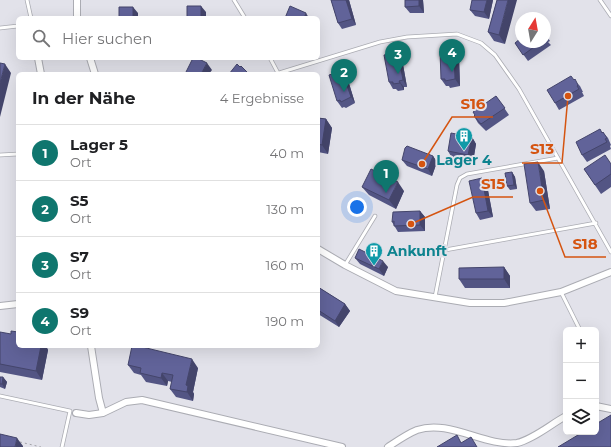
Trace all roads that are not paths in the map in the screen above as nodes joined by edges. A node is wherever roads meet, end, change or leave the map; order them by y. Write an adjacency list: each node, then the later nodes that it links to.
1 (28, 0): 5 (lane)
2 (77, 0): 6 (street)
3 (234, 0): 7 (lane)
4 (600, 0): 8 (lane)
5 (31, 16)
6 (77, 16)
7 (244, 16)
8 (611, 16)
9 (16, 26): 10 (lane)
10 (0, 28)
11 (38, 60): 14 (street)
12 (91, 60): 15 (street)
13 (271, 60): 16 (lane)
14 (42, 72)
15 (94, 72)
16 (277, 72)
17 (281, 72): 20 (lane)
18 (16, 154): 19 (lane)
19 (0, 155)
20 (558, 158): 22 (lane); 24 (lane)
21 (374, 216): 26 (lane)
22 (596, 224): 24 (lane); 25 (lane)
23 (320, 250): 26 (street)
24 (445, 250): 29 (lane)
25 (611, 252)
26 (345, 265): 29 (street)
27 (611, 272): 28 (street)
28 (561, 292): 29 (street); 32 (lane)
29 (434, 298)
30 (16, 304): 31 (street)
31 (0, 306)
32 (578, 327)
33 (90, 348): 38 (street)
34 (0, 396): 37 (lane)
35 (599, 407): 36 (street)
36 (611, 409)
37 (73, 412): 38 (street); 40 (lane)
38 (103, 412): 41 (street)
39 (563, 418): 42 (street)
40 (62, 447)
41 (342, 447)
42 (388, 447)

